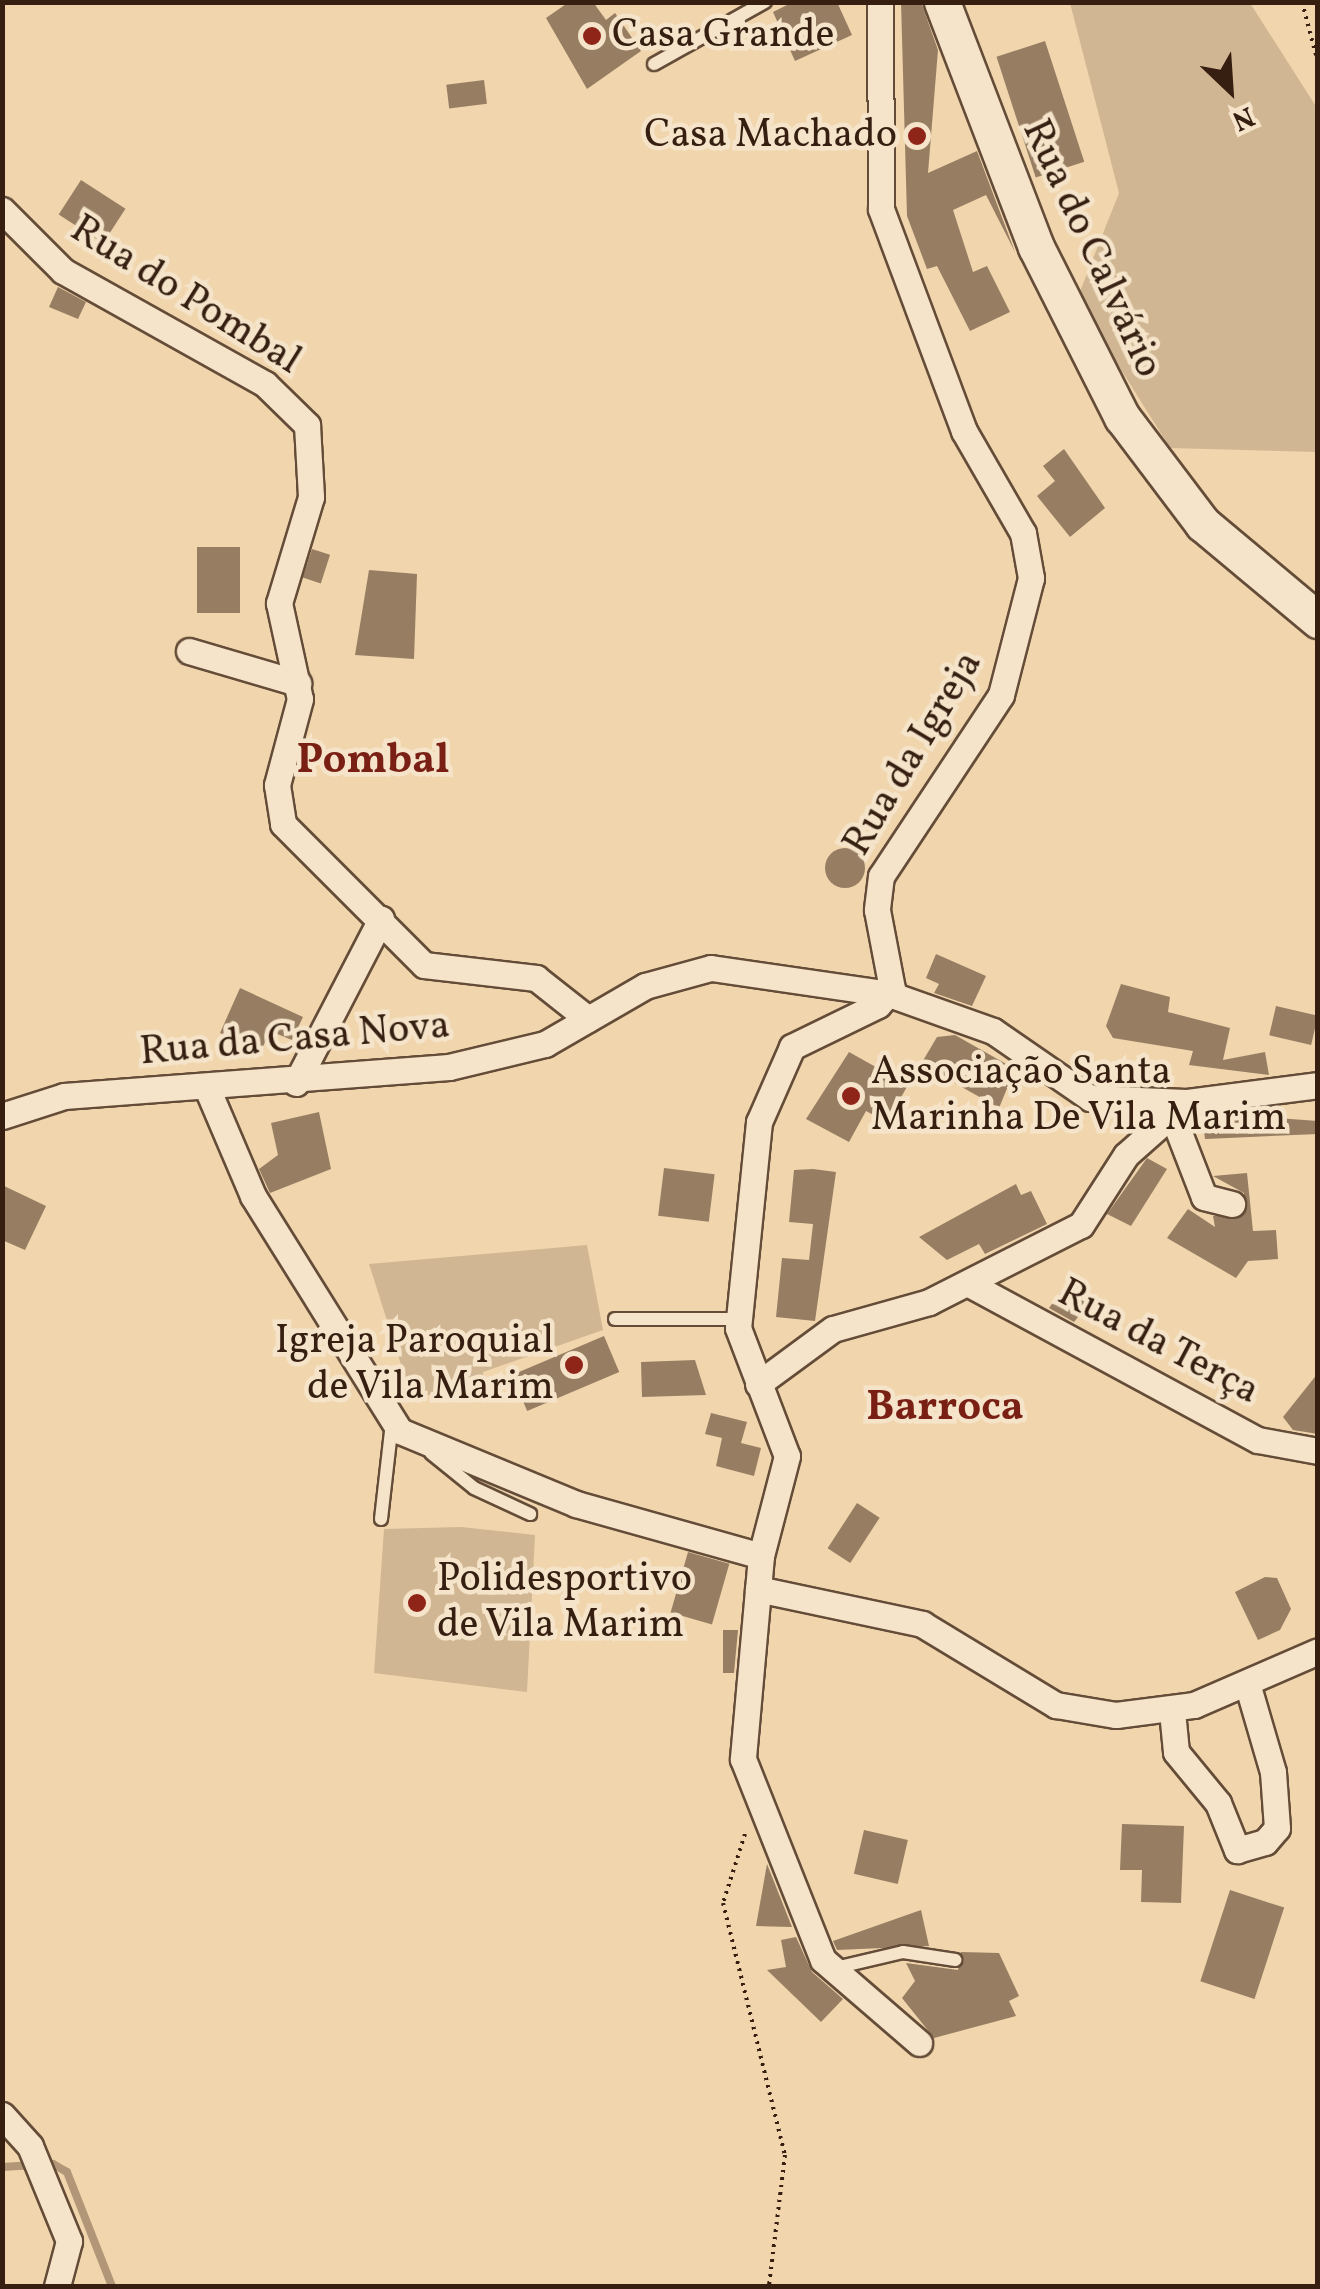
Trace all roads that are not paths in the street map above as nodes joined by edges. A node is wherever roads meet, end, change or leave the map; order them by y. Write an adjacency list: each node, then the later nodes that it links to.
1 (765, 2): 4 (lane)
2 (880, 2): 10 (street, Rua da Igreja)
3 (942, 2): 6 (street, Rua do Calvário)
4 (654, 64)
5 (2, 210): 8 (street, Rua do Pombal)
6 (1318, 620)
7 (188, 651): 8 (street)
8 (298, 684): 9 (street, Rua do Pombal)
9 (381, 918): 11 (street, Rua do Pombal); 12 (street)
10 (889, 994): 11 (street); 15 (street); 20 (street)
11 (588, 1019): 12 (street, Rua da Casa Nova)
12 (296, 1084): 14 (street, Rua da Casa Nova)
13 (1318, 1085): 15 (street)
14 (207, 1088): 16 (street, Rua da Casa Nova); 22 (street)
15 (1178, 1107): 17 (street); 18 (street)
16 (2, 1116)
17 (1232, 1204)
18 (969, 1284): 21 (street); 24 (street, Rua da Terça)
19 (616, 1319): 20 (lane)
20 (738, 1319): 21 (street)
21 (758, 1384): 27 (street)
22 (392, 1422): 23 (street); 26 (lane)
23 (424, 1446): 25 (lane); 27 (street)
24 (1318, 1452)
25 (530, 1514)
26 (380, 1518)
27 (762, 1556): 28 (street)
28 (758, 1589): 31 (street); 33 (street)
29 (1318, 1652): 30 (street)
30 (1247, 1683): 31 (street); 31 (street)
31 (1172, 1711)
32 (955, 1960): 33 (lane)
33 (829, 1969): 34 (street)
34 (919, 2043)
35 (2, 2115): 36 (street)
36 (58, 2286)

